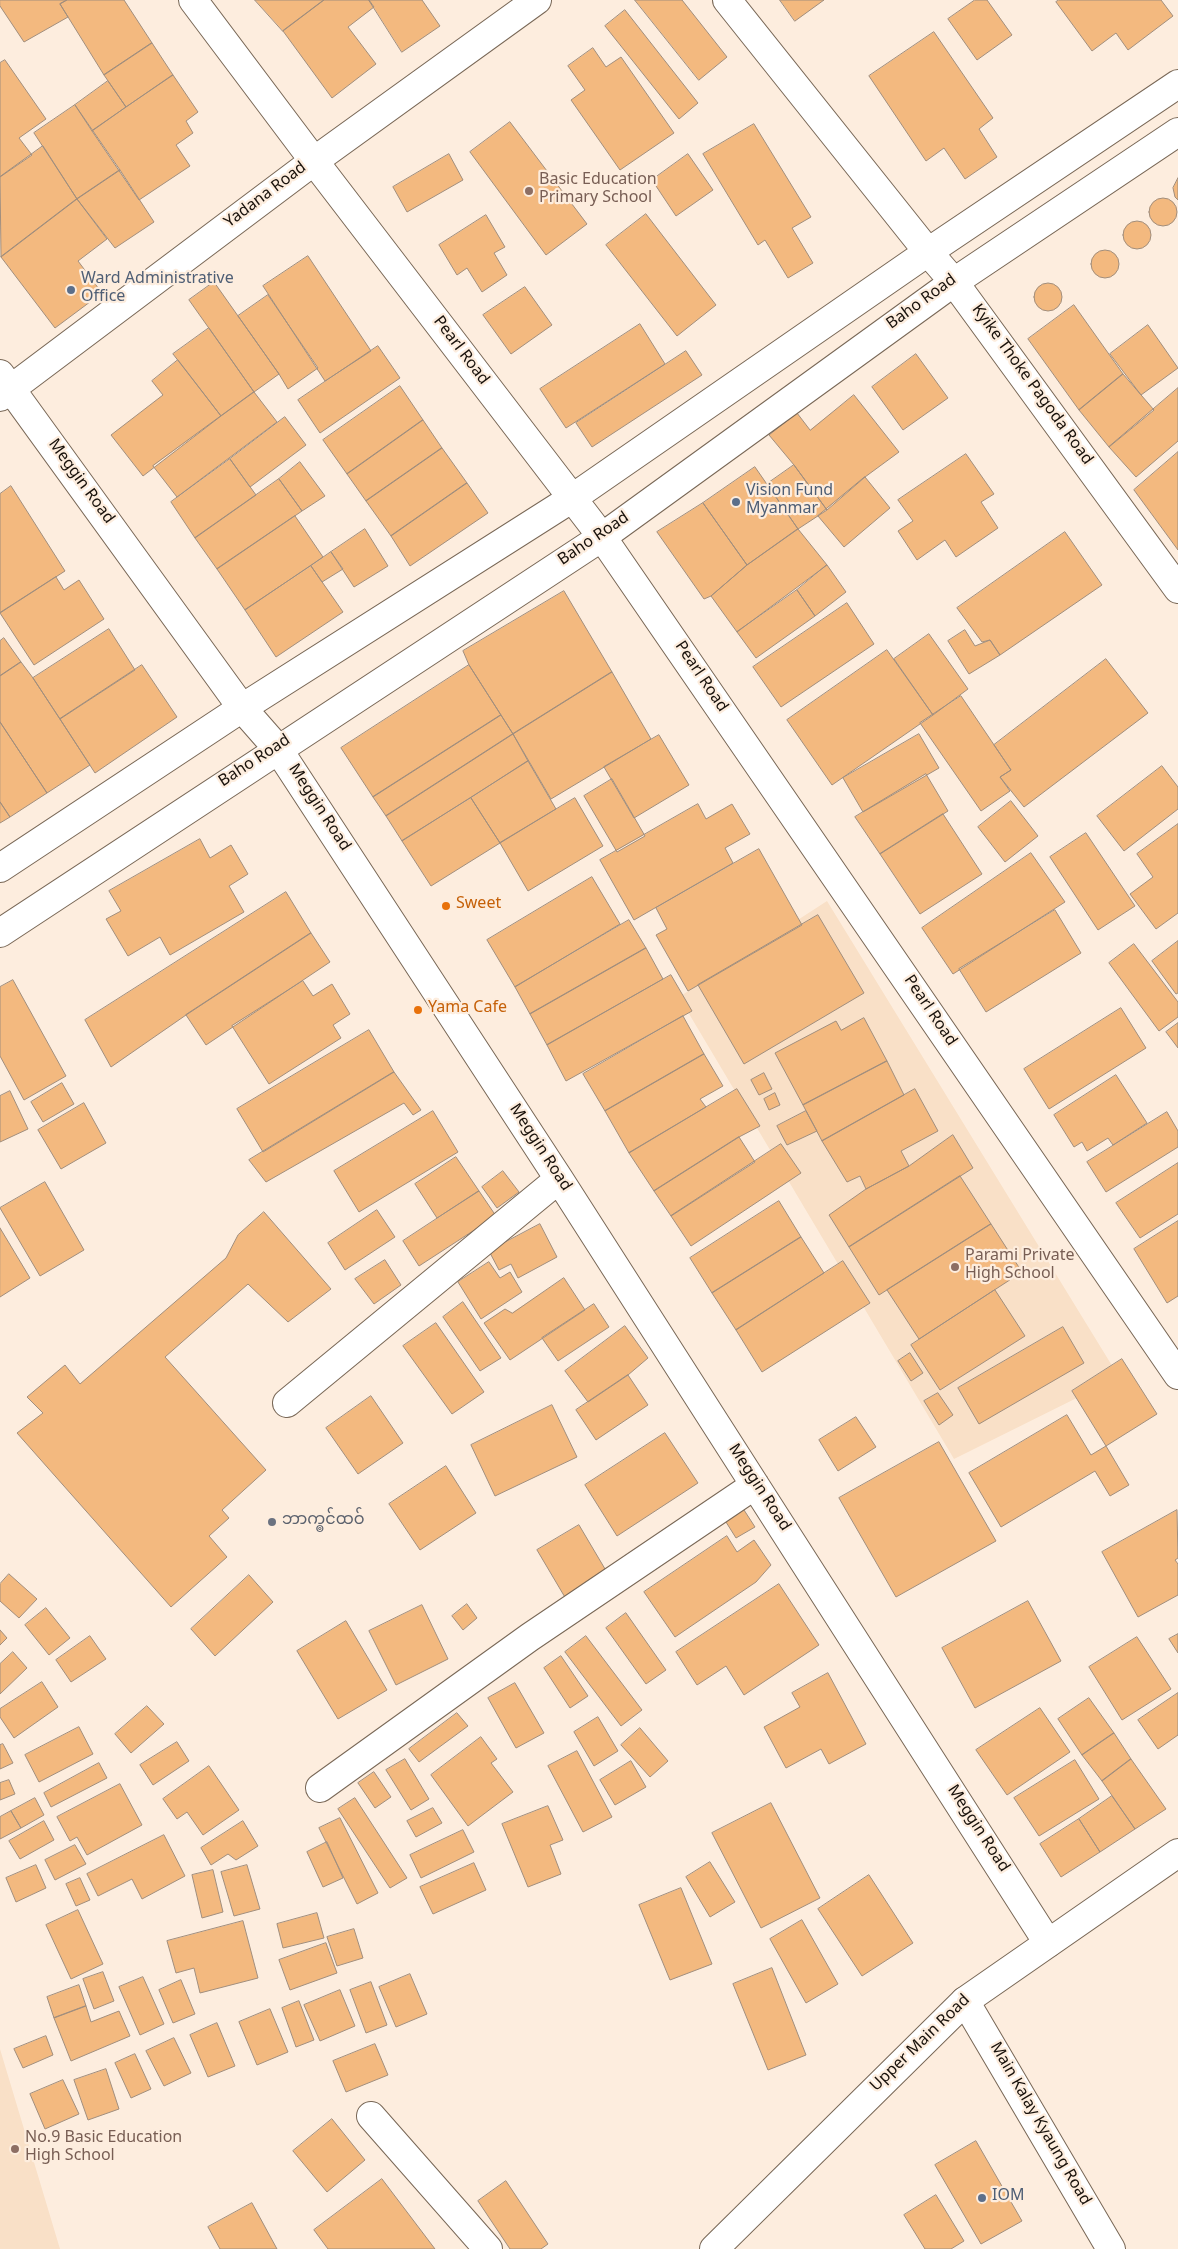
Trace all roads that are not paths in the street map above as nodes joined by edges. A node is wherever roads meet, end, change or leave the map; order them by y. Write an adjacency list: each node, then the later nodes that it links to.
1 (194, 0): 6 (street, Pearl Road)
2 (537, 0): 6 (street, Yadana Road)
3 (727, 0): 7 (street, Kyike Thoke Pagoda Road)
4 (1178, 84): 7 (street)
5 (1178, 132): 8 (street, Baho Road)
6 (314, 162): 9 (street, Yadana Road); 10 (street, Pearl Road)
7 (928, 252): 8 (street, Kyike Thoke Pagoda Road); 10 (street)
8 (954, 282): 11 (street, Baho Road); 12 (street, Kyike Thoke Pagoda Road)
9 (4, 387): 13 (street, Meggin Road)
10 (571, 499): 11 (street, Pearl Road); 13 (street)
11 (602, 537): 14 (street, Baho Road); 18 (street, Pearl Road)
12 (1178, 589)
13 (242, 708): 14 (street, Meggin Road); 15 (street)
14 (278, 749): 16 (street, Baho Road); 17 (street, Meggin Road)
15 (0, 868)
16 (0, 933)
17 (559, 1179): 19 (street); 20 (street, Meggin Road)
18 (1178, 1375)
19 (287, 1403)
20 (755, 1485): 21 (street); 23 (street, Meggin Road)
21 (320, 1788)
22 (1178, 1853): 23 (street, Upper Main Road)
23 (1048, 1943): 24 (street, Upper Main Road)
24 (965, 2001): 27 (street, Upper Main Road); 28 (street, Main Kalay Kyaung Road)
25 (372, 2116): 26 (street)
26 (488, 2249)
27 (714, 2249)
28 (1111, 2249)

